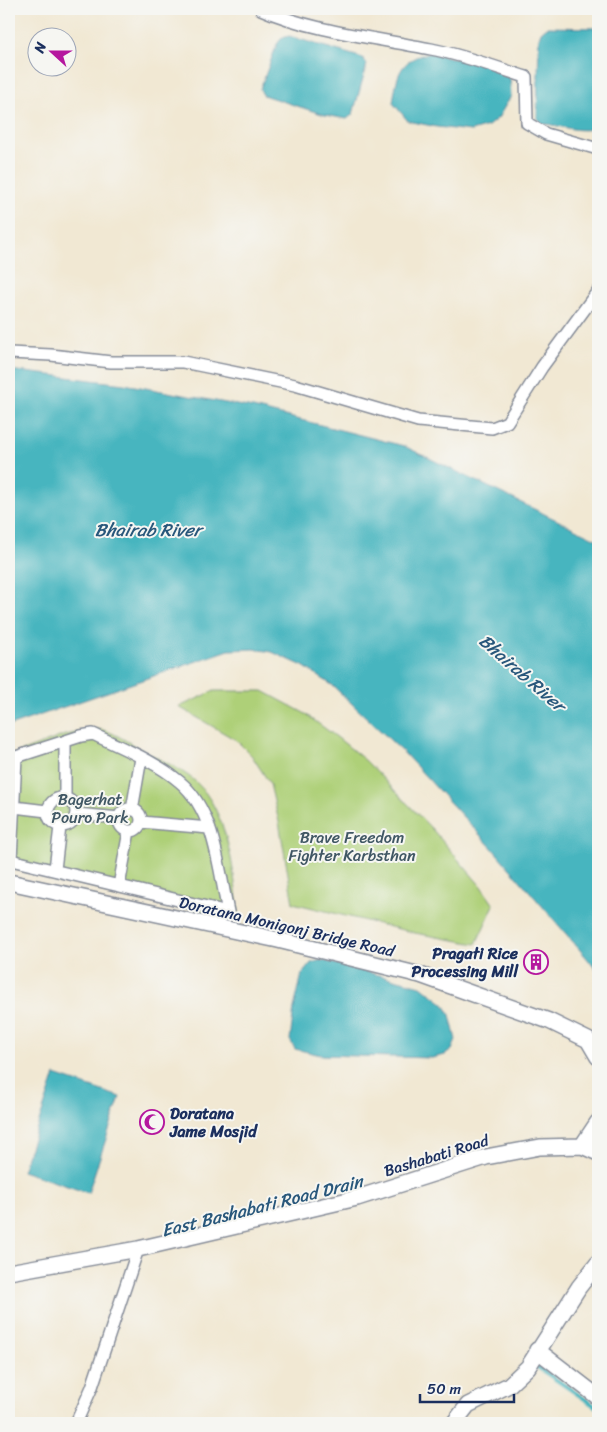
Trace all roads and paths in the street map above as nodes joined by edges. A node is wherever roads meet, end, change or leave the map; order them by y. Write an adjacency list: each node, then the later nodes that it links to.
1 (261, 9): 2 (street)
2 (598, 149)
3 (598, 291): 4 (street)
4 (9, 353)
5 (65, 741): 6 (street); 7 (street); 8 (street)
6 (141, 758): 9 (street); 15 (street)
7 (65, 798): 10 (street); 11 (street)
8 (14, 807): 10 (street); 17 (street)
9 (132, 810): 12 (street); 13 (street)
10 (48, 811): 14 (street)
11 (76, 814): 12 (street); 14 (street)
12 (120, 818): 16 (street)
13 (141, 822): 15 (street); 16 (street)
14 (60, 827): 17 (street)
15 (209, 828): 19 (street)
16 (129, 831): 19 (street)
17 (55, 869): 19 (street)
18 (9, 882): 20 (street, Doratana Monigonj Bridge Road)
19 (119, 886)
20 (598, 1057)
21 (598, 1122): 22 (street)
22 (582, 1146): 23 (street, Bashabati Road); 24 (street, Bashabati Road)
23 (598, 1153)
24 (138, 1249): 26 (street, Bashabati Road); 29 (street)
25 (598, 1263): 27 (street)
26 (9, 1272)
27 (538, 1350): 28 (street); 30 (street)
28 (598, 1397)
29 (76, 1423)
30 (454, 1423)

